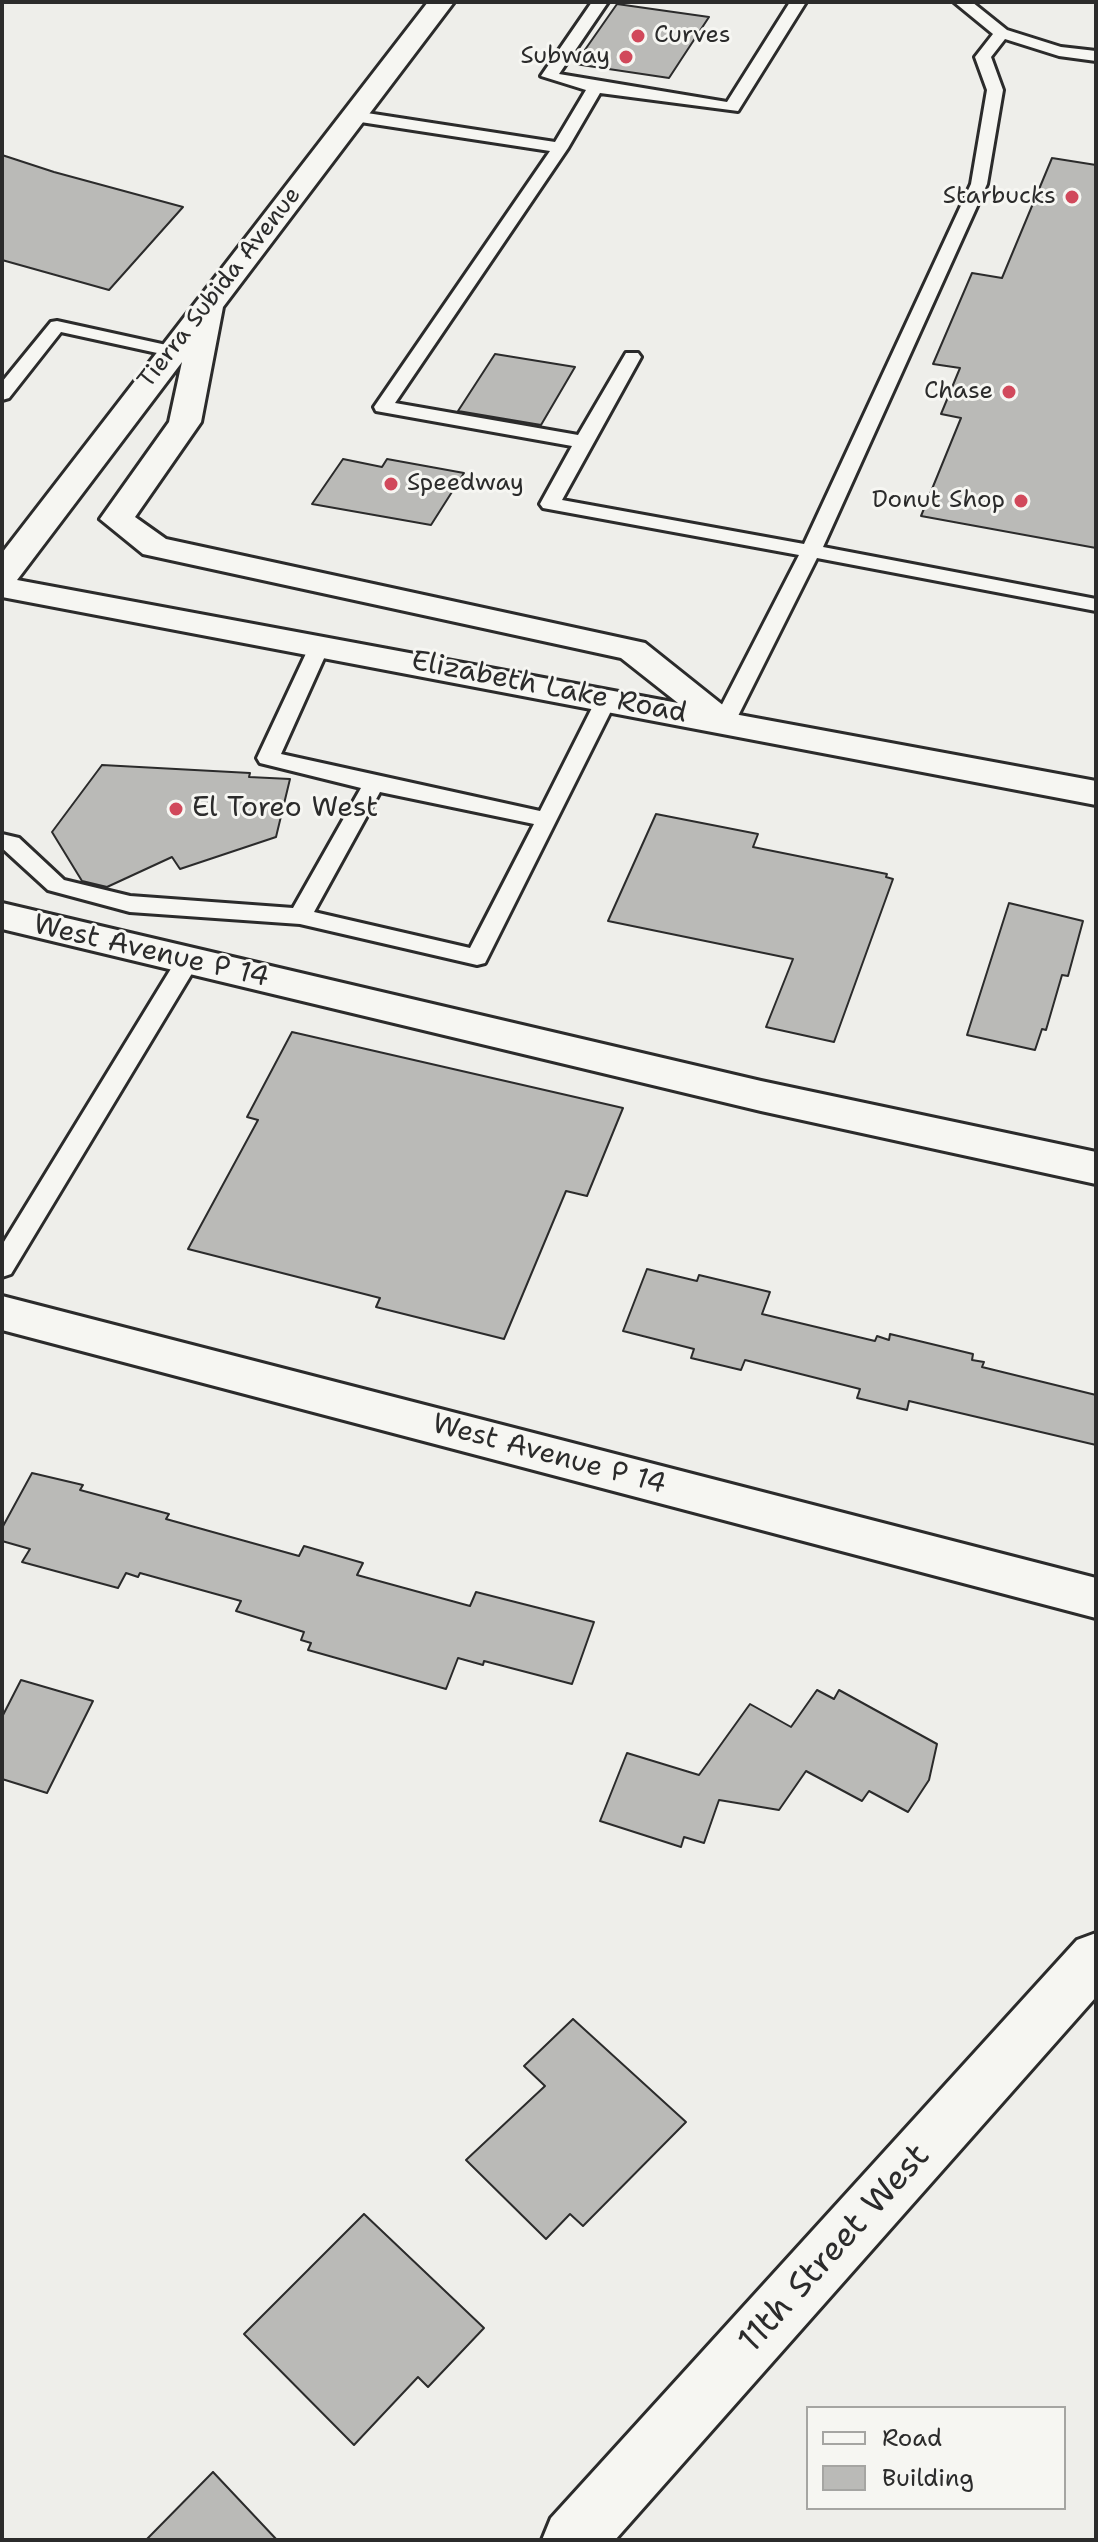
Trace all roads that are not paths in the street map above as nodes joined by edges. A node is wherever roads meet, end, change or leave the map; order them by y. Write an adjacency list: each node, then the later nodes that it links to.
1 (441, 2): 8 (main road, Tierra Subida Avenue)
2 (600, 2): 7 (lane)
3 (798, 2): 7 (lane)
4 (962, 2): 5 (lane)
5 (1002, 33): 6 (lane); 15 (lane)
6 (1096, 56)
7 (595, 87): 9 (lane)
8 (354, 116): 9 (lane); 10 (main road, Tierra Subida Avenue)
9 (560, 148): 14 (lane)
10 (209, 302): 11 (main road, Tierra Subida Avenue); 21 (main road)
11 (171, 351): 13 (lane); 16 (main road, Tierra Subida Avenue)
12 (632, 357): 14 (lane)
13 (2, 394)
14 (584, 442): 15 (lane)
15 (811, 551): 18 (lane); 21 (lane)
16 (2, 576)
17 (2, 587): 19 (main road, Elizabeth Lake Road)
18 (1096, 605)
19 (320, 645): 20 (main road, Elizabeth Lake Road); 22 (lane)
20 (606, 699): 21 (main road, Elizabeth Lake Road); 24 (lane)
21 (724, 722): 23 (main road, Elizabeth Lake Road)
22 (374, 784): 24 (lane); 27 (lane)
23 (1096, 793)
24 (547, 820): 27 (lane)
25 (2, 841): 27 (lane)
26 (2, 916): 28 (main road, West Avenue P 14)
27 (300, 916)
28 (188, 960): 29 (main road, West Avenue P 14); 30 (lane)
29 (1096, 1168)
30 (2, 1267)
31 (2, 1313): 32 (main road, West Avenue P 14)
32 (1096, 1598)
33 (1096, 1958): 34 (main road, 11th Street West)
34 (573, 2540)

